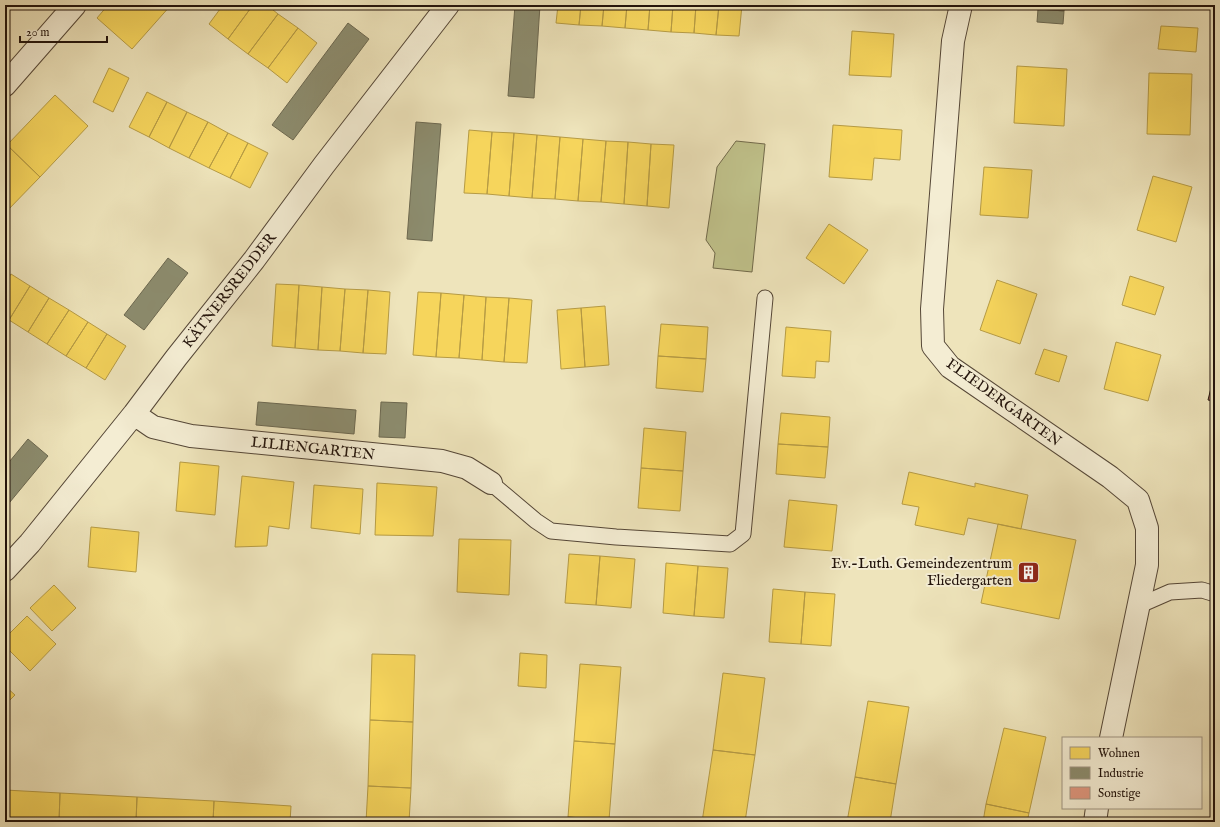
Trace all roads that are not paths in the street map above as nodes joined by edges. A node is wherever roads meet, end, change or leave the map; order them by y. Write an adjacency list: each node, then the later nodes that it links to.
1 (75, 5): 4 (street)
2 (448, 5): 6 (street, KÄTNERSREDDER)
3 (961, 5): 10 (street, FLIEDERGARTEN)
4 (5, 85)
5 (765, 298): 7 (lane)
6 (134, 414): 7 (street, LILIENGARTEN); 8 (street, KÄTNERSREDDER)
7 (491, 483)
8 (5, 570)
9 (1215, 594): 10 (lane)
10 (1138, 606): 11 (street, FLIEDERGARTEN)
11 (1111, 737)
12 (1098, 809): 13 (street)
13 (1095, 822)

